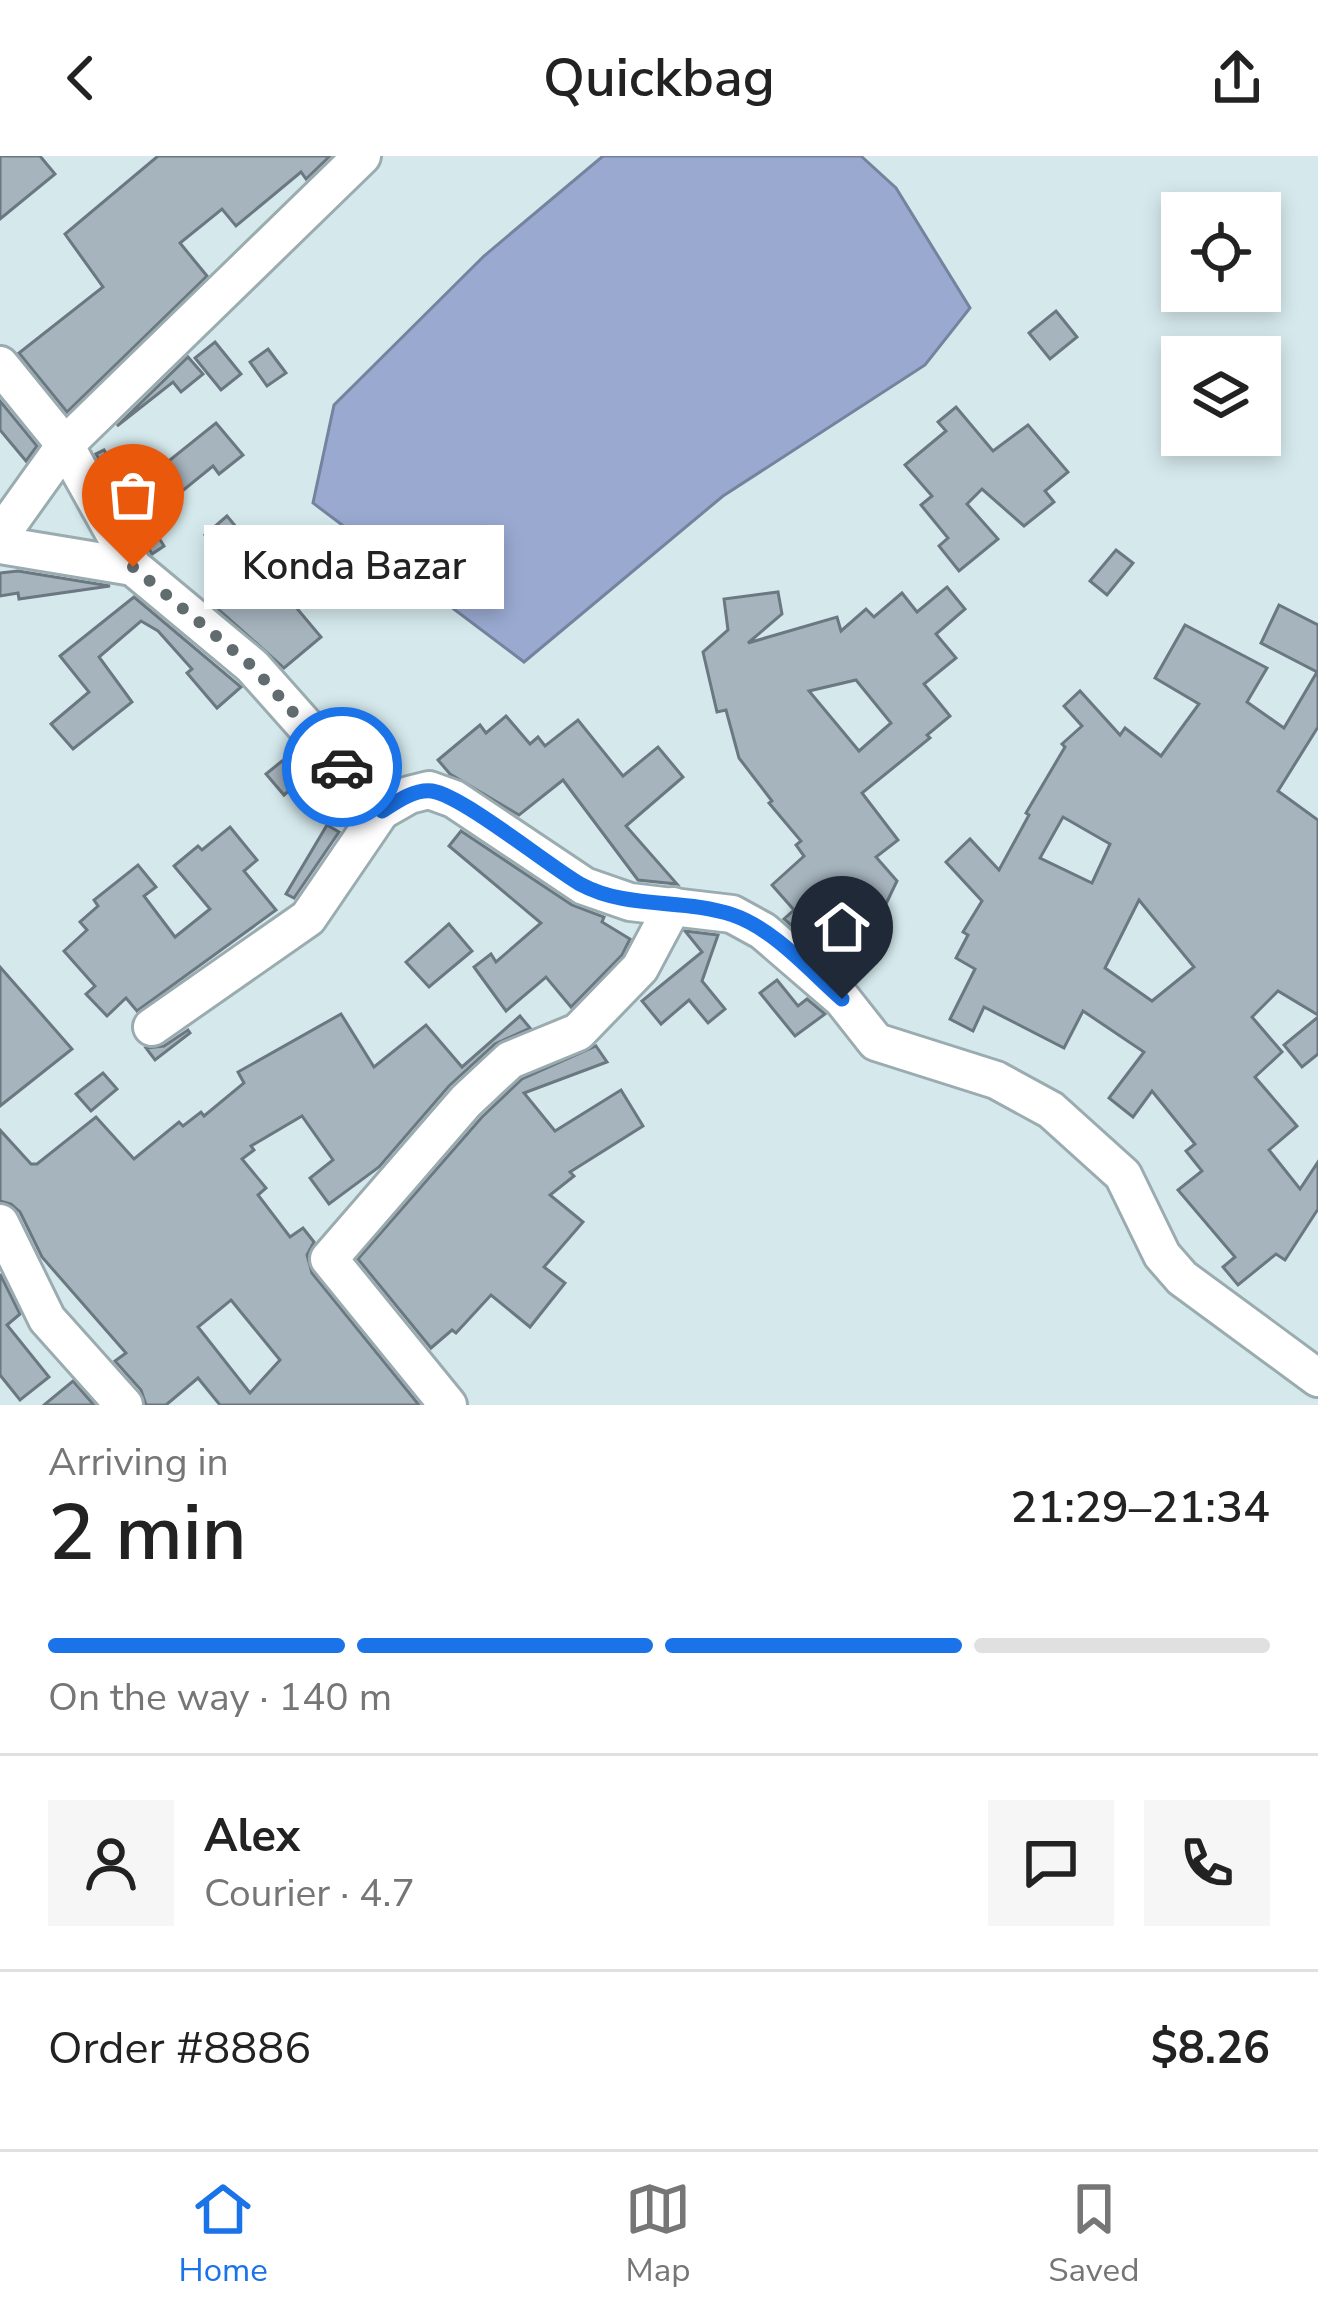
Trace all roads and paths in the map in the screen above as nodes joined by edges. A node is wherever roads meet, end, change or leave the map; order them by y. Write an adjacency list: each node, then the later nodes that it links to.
1 (362, 156): 3 (street)
2 (0, 365): 3 (street)
3 (65, 445): 4 (street); 6 (street)
4 (0, 536)
5 (0, 545): 6 (street)
6 (133, 567): 7 (street)
7 (382, 811): 8 (street); 9 (street)
8 (673, 906): 11 (street); 13 (street)
9 (152, 1027)
10 (0, 1223): 12 (street)
11 (1318, 1378)
12 (124, 1405)
13 (448, 1405)

